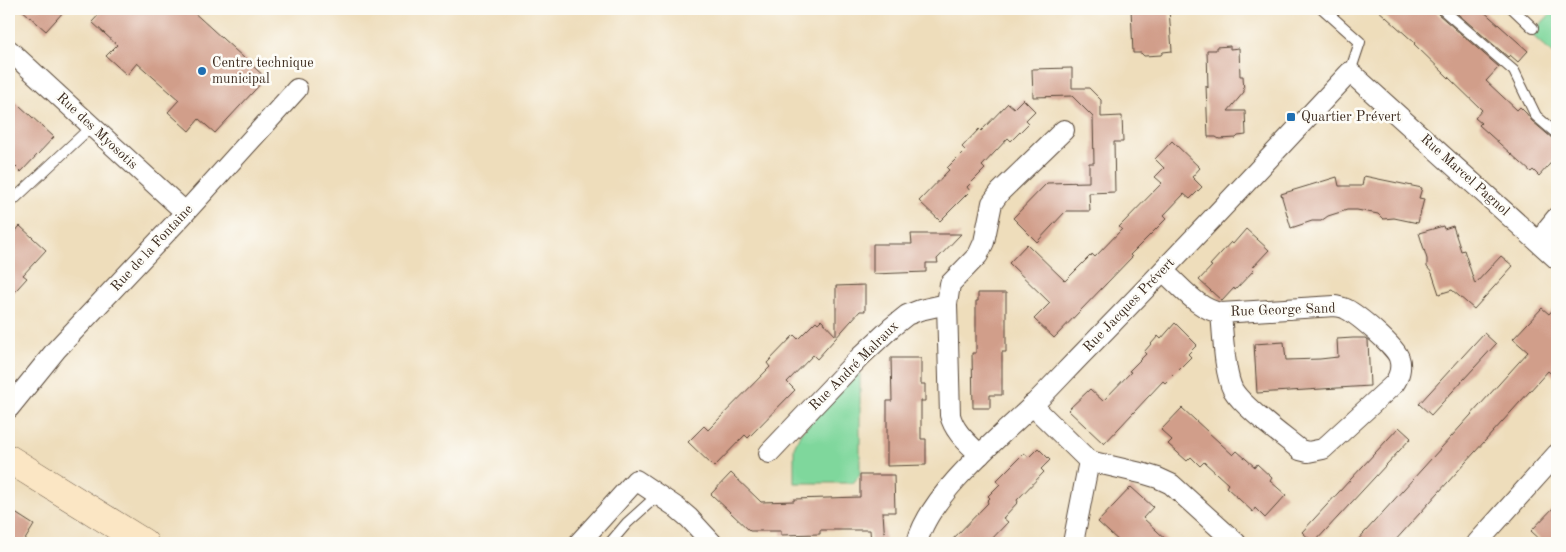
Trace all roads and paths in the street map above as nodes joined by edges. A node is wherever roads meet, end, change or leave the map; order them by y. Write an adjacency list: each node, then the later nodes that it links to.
1 (1323, 9): 6 (lane)
2 (1442, 9): 10 (lane)
3 (1513, 9): 4 (lane)
4 (1533, 28)
5 (9, 50): 8 (street, Rue des Myosotis)
6 (1350, 72): 14 (street, Rue Marcel Pagnol); 16 (street, Rue Jacques Prévert)
7 (297, 89): 12 (street, Rue de la Fontaine)
8 (92, 126): 11 (lane); 12 (street, Rue des Myosotis)
9 (1064, 130): 17 (street)
10 (1557, 134)
11 (9, 204)
12 (185, 212): 20 (street, Rue de la Fontaine)
13 (1557, 218): 14 (street)
14 (1542, 244): 15 (street, Rue Marcel Pagnol)
15 (1557, 259)
16 (1163, 271): 18 (street, Rue George Sand); 19 (street, Rue Jacques Prévert)
17 (947, 304): 21 (street, Rue André Malraux); 23 (street)
18 (1221, 313): 18 (street, Rue George Sand)
19 (1032, 405): 23 (street, Rue Jacques Prévert); 25 (street)
20 (9, 408)
21 (769, 453)
22 (1557, 454): 34 (street)
23 (980, 455): 31 (street, Rue Jacques Prévert)
24 (9, 458): 27 (main road)
25 (1089, 461): 32 (street); 33 (street)
26 (658, 495): 28 (street); 29 (lane); 30 (street)
27 (144, 543)
28 (579, 543)
29 (610, 543)
30 (712, 543)
31 (916, 543)
32 (1073, 543)
33 (1236, 543)
34 (1477, 543)

